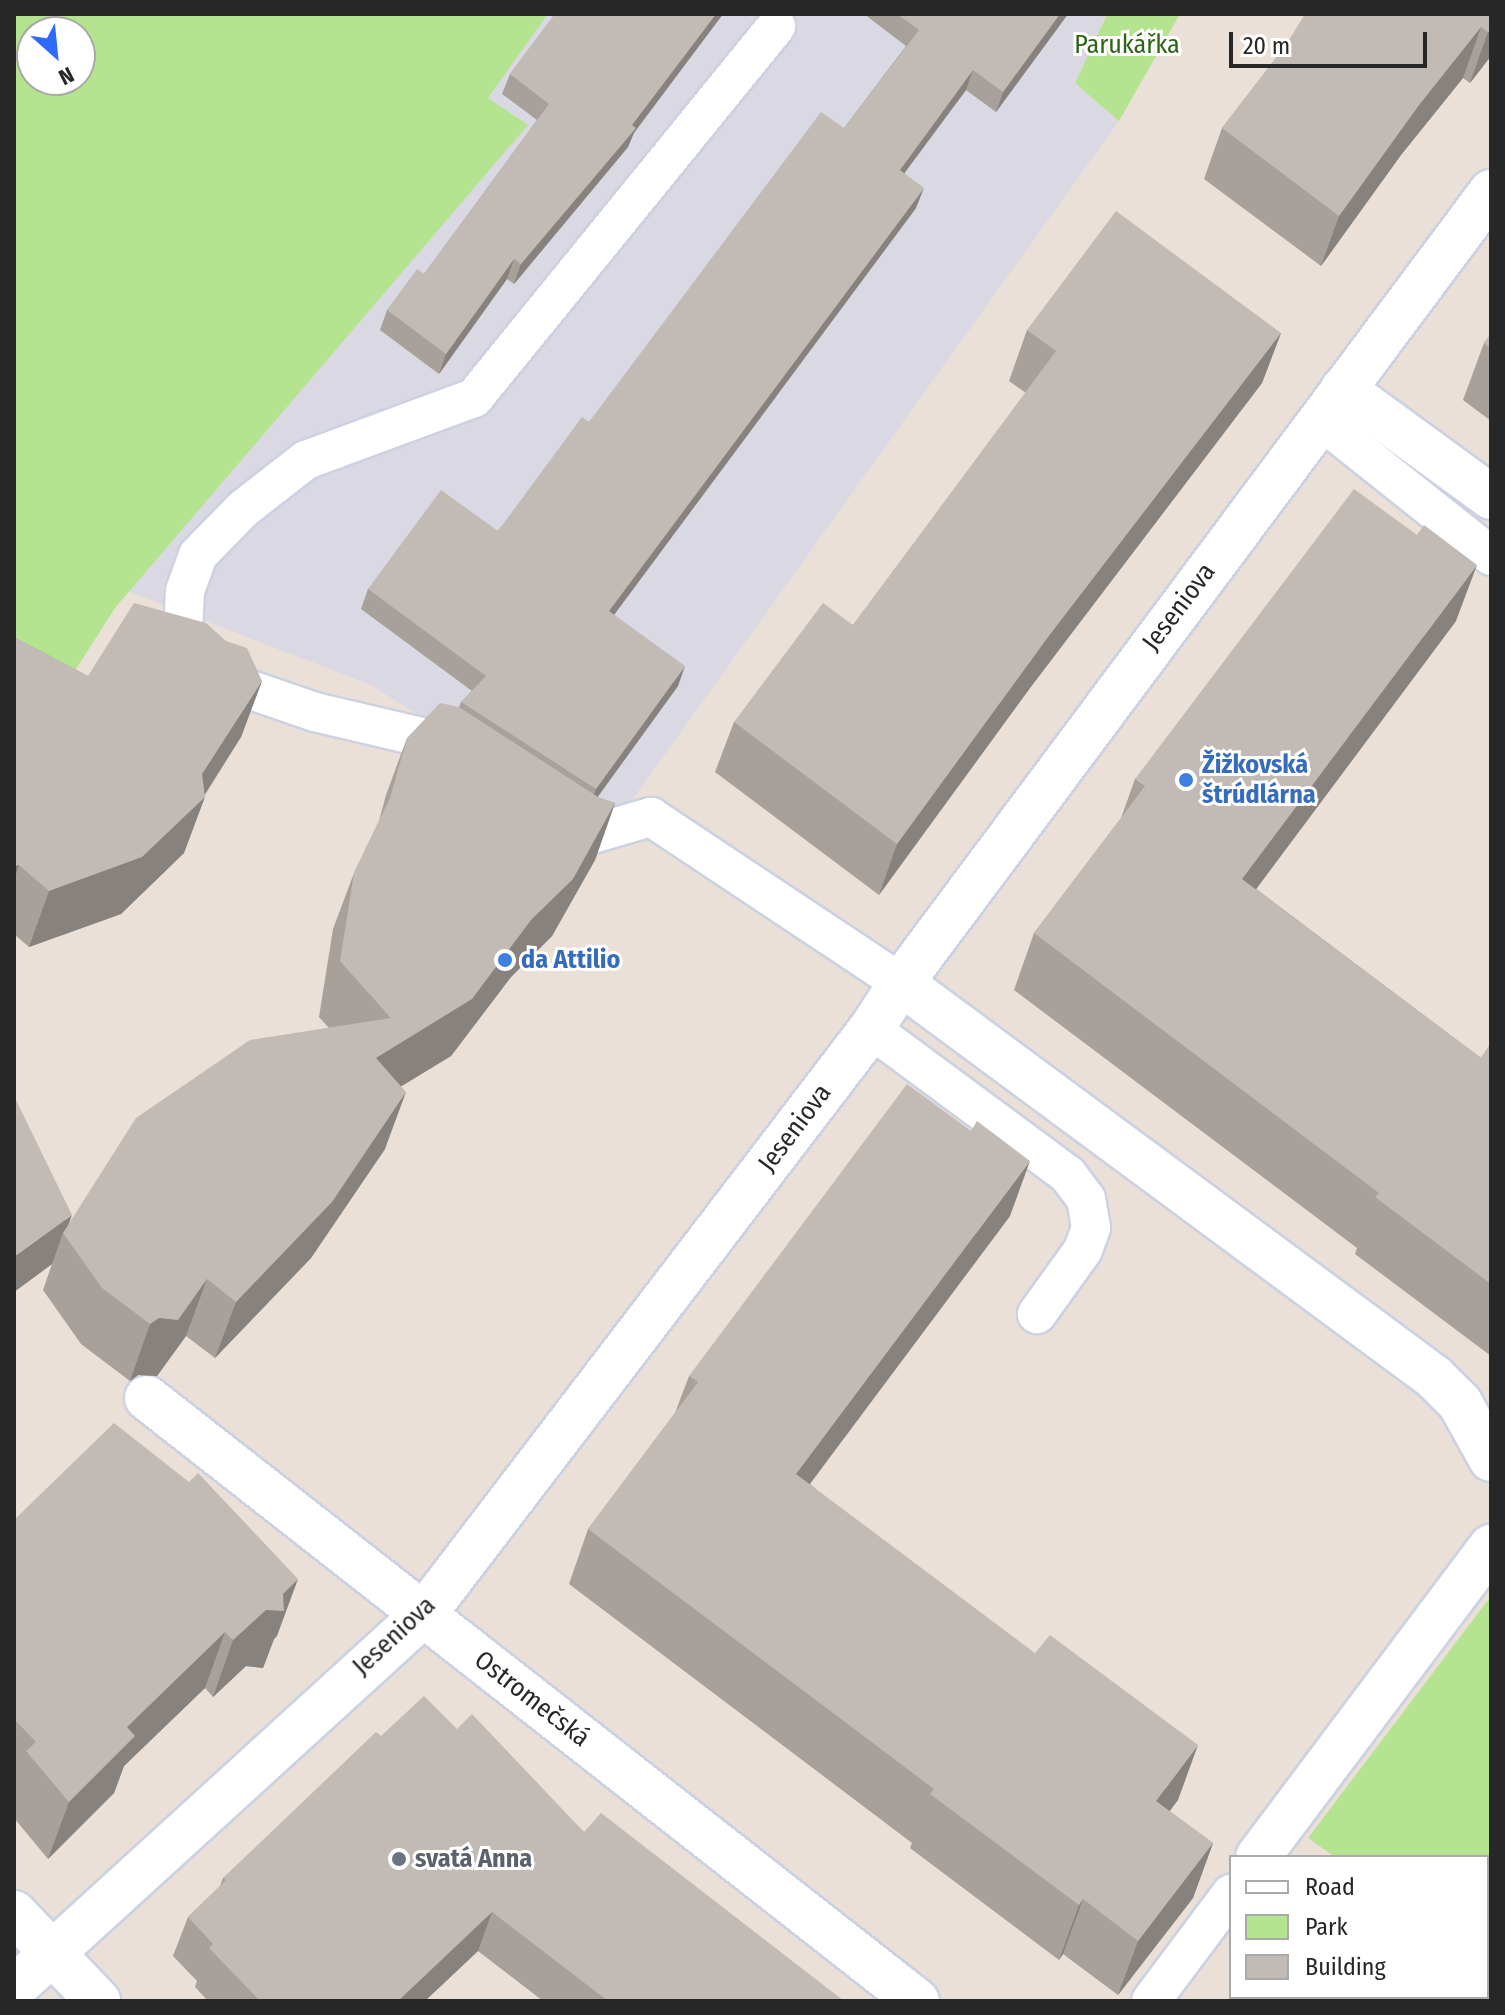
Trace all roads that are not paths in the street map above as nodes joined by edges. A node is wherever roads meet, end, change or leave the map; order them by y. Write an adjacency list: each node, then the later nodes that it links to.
1 (776, 26): 6 (lane)
2 (1491, 192): 3 (street, Jeseniova)
3 (1331, 404): 4 (street); 5 (lane); 8 (street, Jeseniova)
4 (1491, 497)
5 (1491, 556)
6 (486, 768)
7 (537, 802): 8 (lane)
8 (901, 983): 9 (street, Jeseniova); 12 (street)
9 (871, 1029): 10 (lane); 14 (street, Jeseniova)
10 (1037, 1314)
11 (147, 1398): 14 (street, Ostromečská)
12 (1491, 1459)
13 (1491, 1547): 15 (street)
14 (424, 1614): 18 (street, Jeseniova); 21 (street, Ostromečská)
15 (1260, 1855)
16 (1229, 1897): 22 (lane)
17 (14, 1913): 18 (street)
18 (52, 1953): 19 (street, Jeseniova); 20 (street)
19 (14, 1988)
20 (98, 2001)
21 (917, 2001)
22 (1151, 2001)

